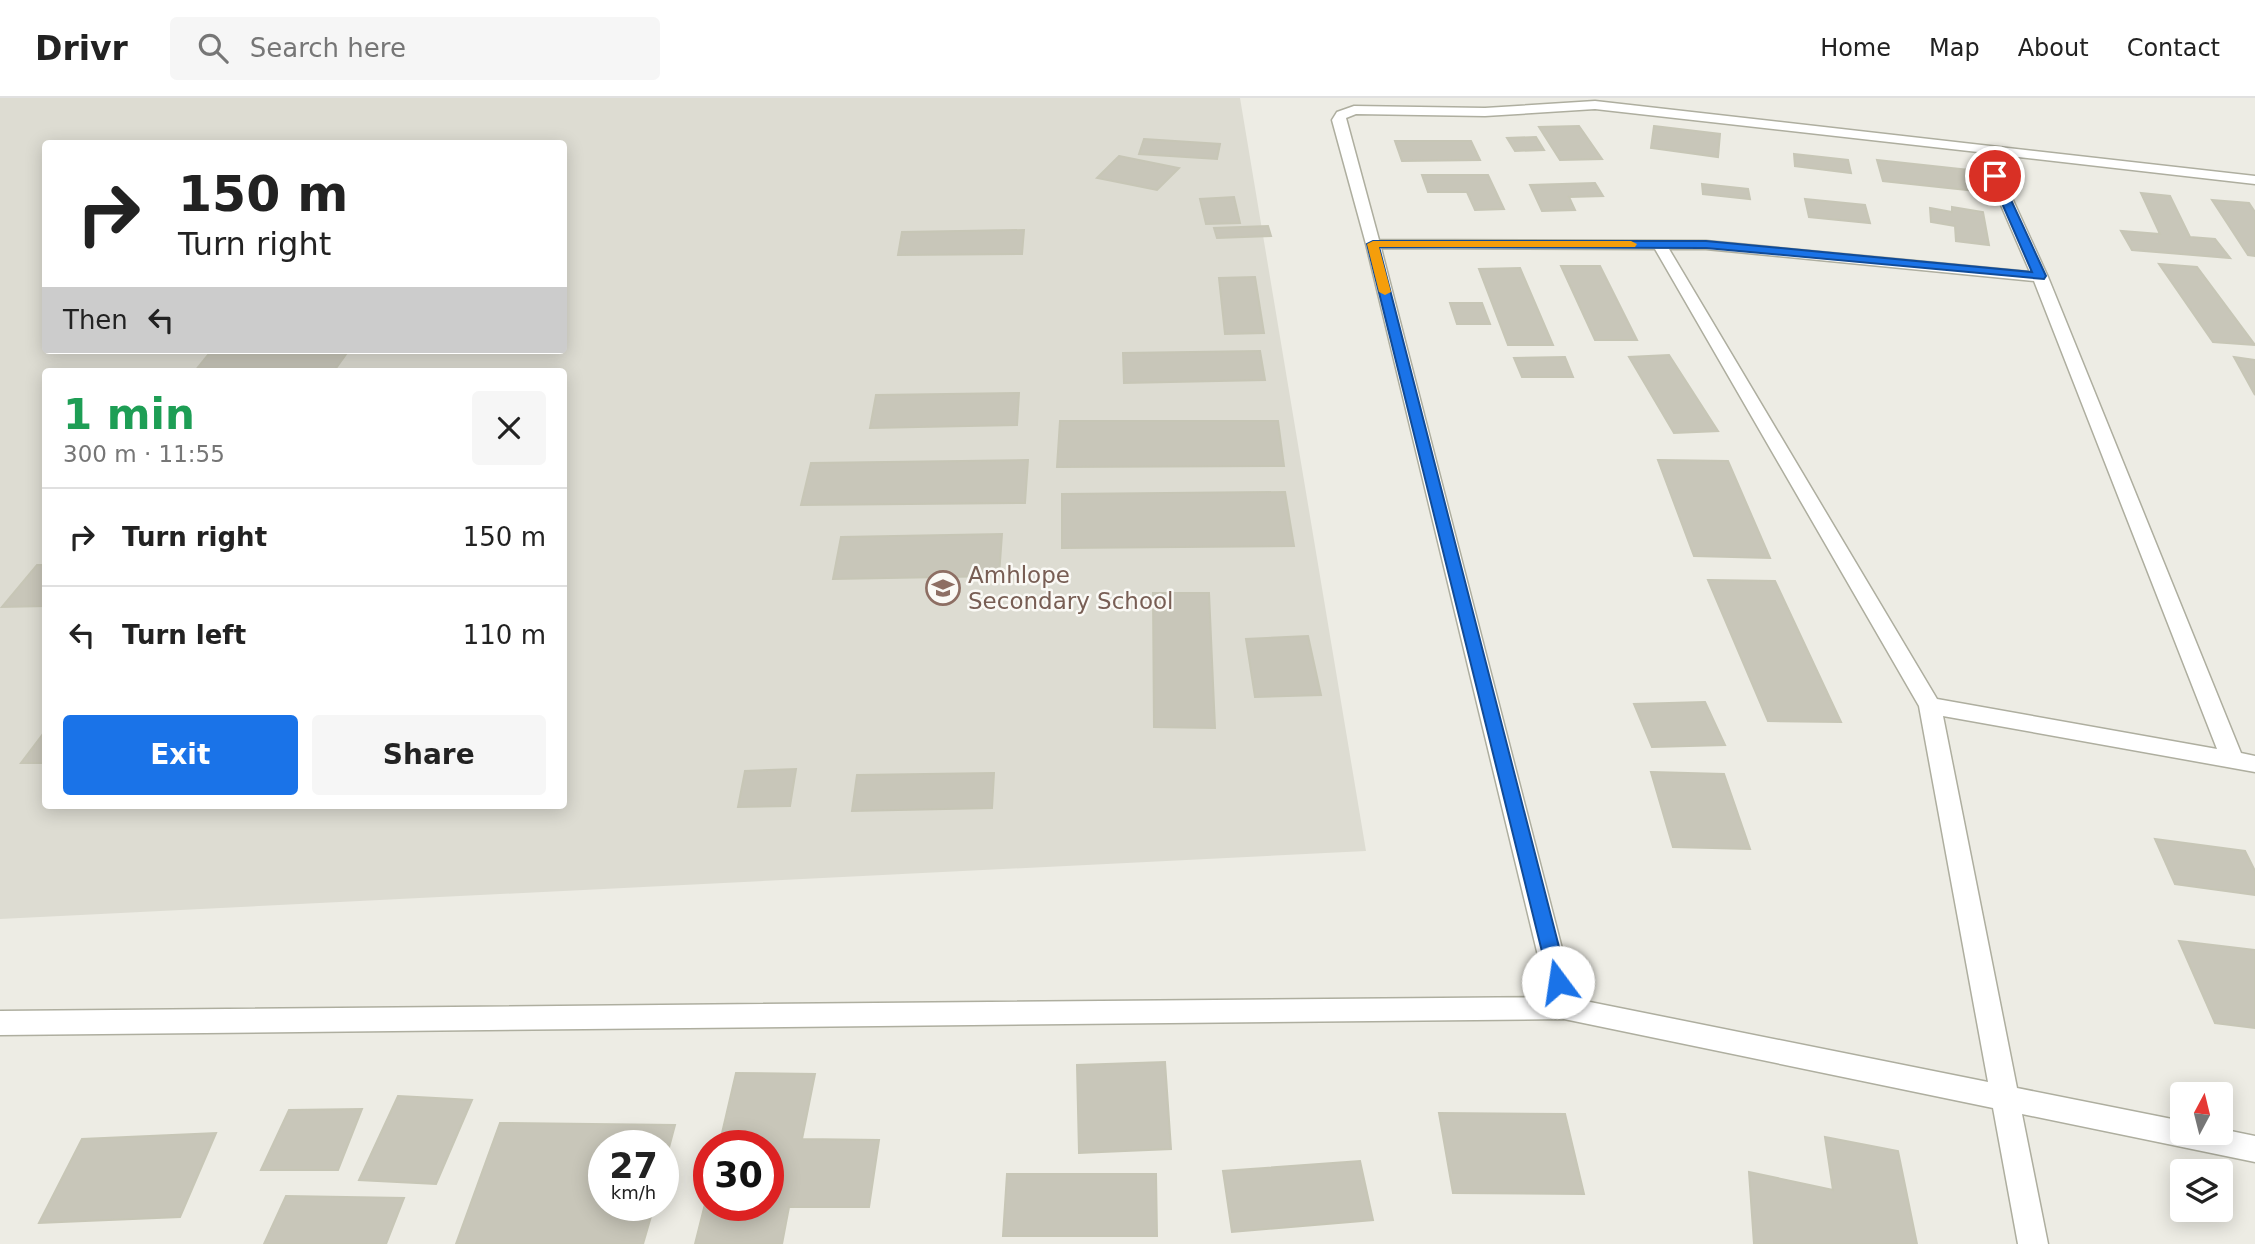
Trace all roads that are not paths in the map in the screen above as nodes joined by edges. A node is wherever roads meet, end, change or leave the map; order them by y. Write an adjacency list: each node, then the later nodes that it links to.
1 (1984, 151): 2 (street); 3 (street); 5 (street)
2 (2255, 180)
3 (1373, 244): 4 (street); 8 (street)
4 (1659, 244): 5 (street); 6 (street)
5 (2040, 276): 7 (street)
6 (1930, 706): 7 (street); 10 (street)
7 (2244, 762)
8 (1564, 1008): 9 (street); 10 (street)
9 (0, 1023)
10 (2004, 1096): 11 (street); 12 (street)
11 (2255, 1149)
12 (2033, 1244)

